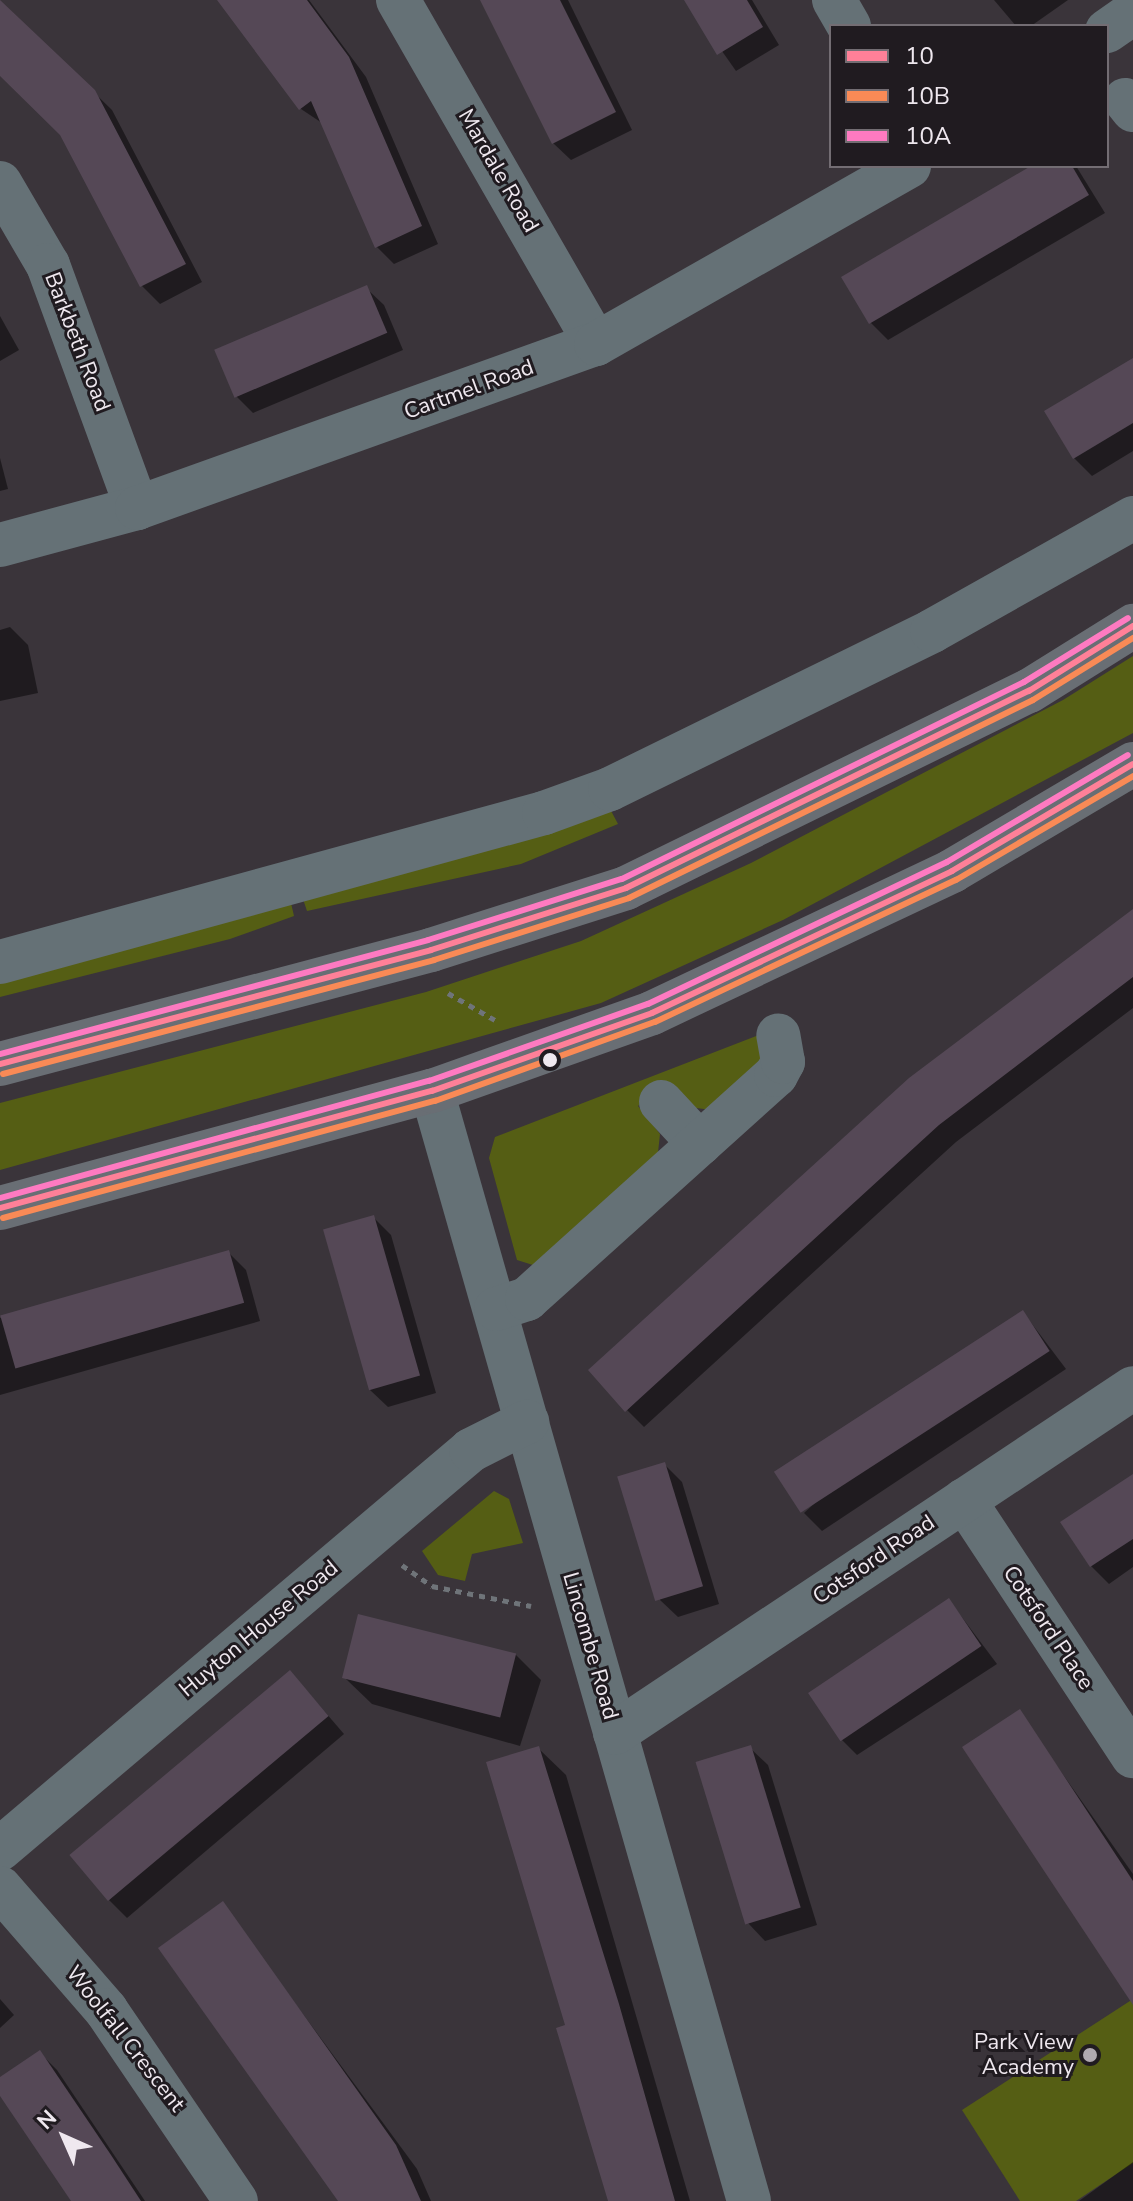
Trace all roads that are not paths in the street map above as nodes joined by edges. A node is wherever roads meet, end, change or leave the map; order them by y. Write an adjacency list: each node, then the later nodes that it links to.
1 (398, 0): 8 (street, Mardale Road)
2 (834, 0): 4 (street)
3 (1133, 13): 5 (street)
4 (848, 24)
5 (1109, 30)
6 (905, 168): 8 (street, Cartmel Road)
7 (0, 183): 9 (street, Barkbeth Road)
8 (596, 344): 9 (street, Cartmel Road)
9 (137, 508): 11 (street, Cartmel Road)
10 (1133, 518): 14 (street)
11 (0, 545)
12 (1133, 626): 16 (highway)
13 (1133, 764): 17 (highway)
14 (0, 962)
15 (778, 1035): 19 (street)
16 (0, 1064)
17 (432, 1091): 20 (highway); 21 (street, Lincombe Road)
18 (661, 1102): 19 (street)
19 (700, 1144): 21 (street)
20 (0, 1208)
21 (496, 1309): 23 (street, Lincombe Road)
22 (1133, 1388): 24 (street, Cotsford Road)
23 (527, 1422): 25 (street, Lincombe Road); 27 (street, Huyton House Road)
24 (964, 1500): 25 (street, Cotsford Road); 26 (street, Cotsford Place)
25 (615, 1733): 30 (street, Lincombe Road)
26 (1133, 1756)
27 (0, 1849)
28 (0, 1888): 29 (street, Woolfall Crescent)
29 (236, 2201)
30 (749, 2201)

